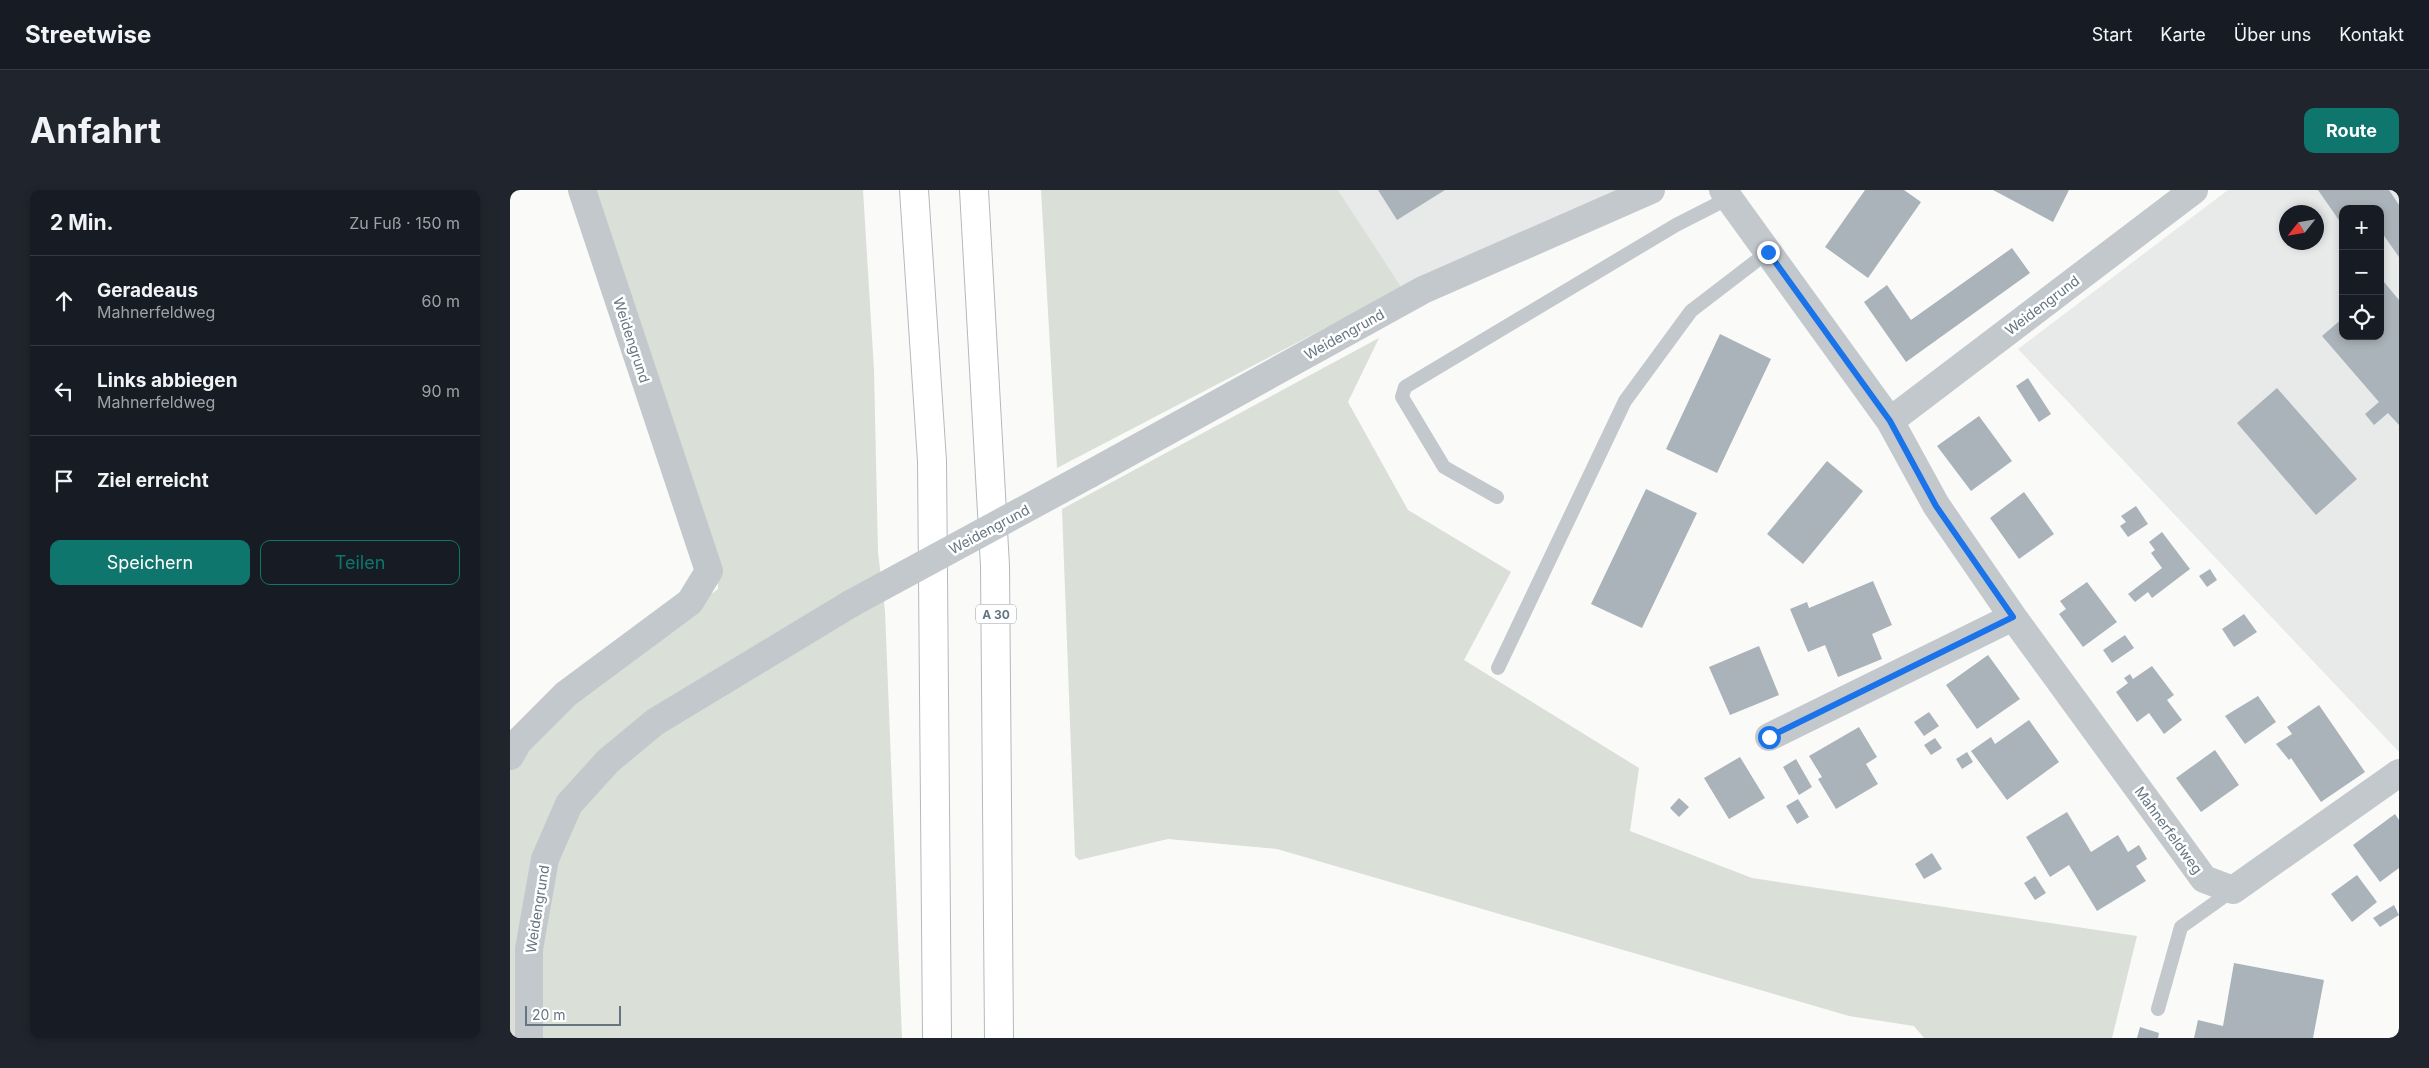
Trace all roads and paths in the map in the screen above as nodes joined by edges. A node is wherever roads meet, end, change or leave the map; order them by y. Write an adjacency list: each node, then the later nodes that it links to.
1 (582, 190): 13 (street, Weidengrund)
2 (914, 190): 18 (highway)
3 (974, 190): 19 (highway, A 30)
4 (1652, 190): 17 (street, Weidengrund, bridge)
5 (2194, 190): 8 (street, Weidengrund)
6 (1726, 194): 7 (street, Mahnerfeldweg); 9 (lane)
7 (1768, 252): 8 (street, Mahnerfeldweg); 11 (lane)
8 (1890, 421): 10 (street, Mahnerfeldweg)
9 (1497, 497)
10 (2013, 617): 12 (street); 15 (street, Mahnerfeldweg)
11 (1498, 668)
12 (1769, 737)
13 (510, 756)
14 (2399, 774): 15 (street)
15 (2233, 890): 16 (lane)
16 (2158, 1009)
17 (529, 1038)
18 (936, 1038)
19 (999, 1038)

